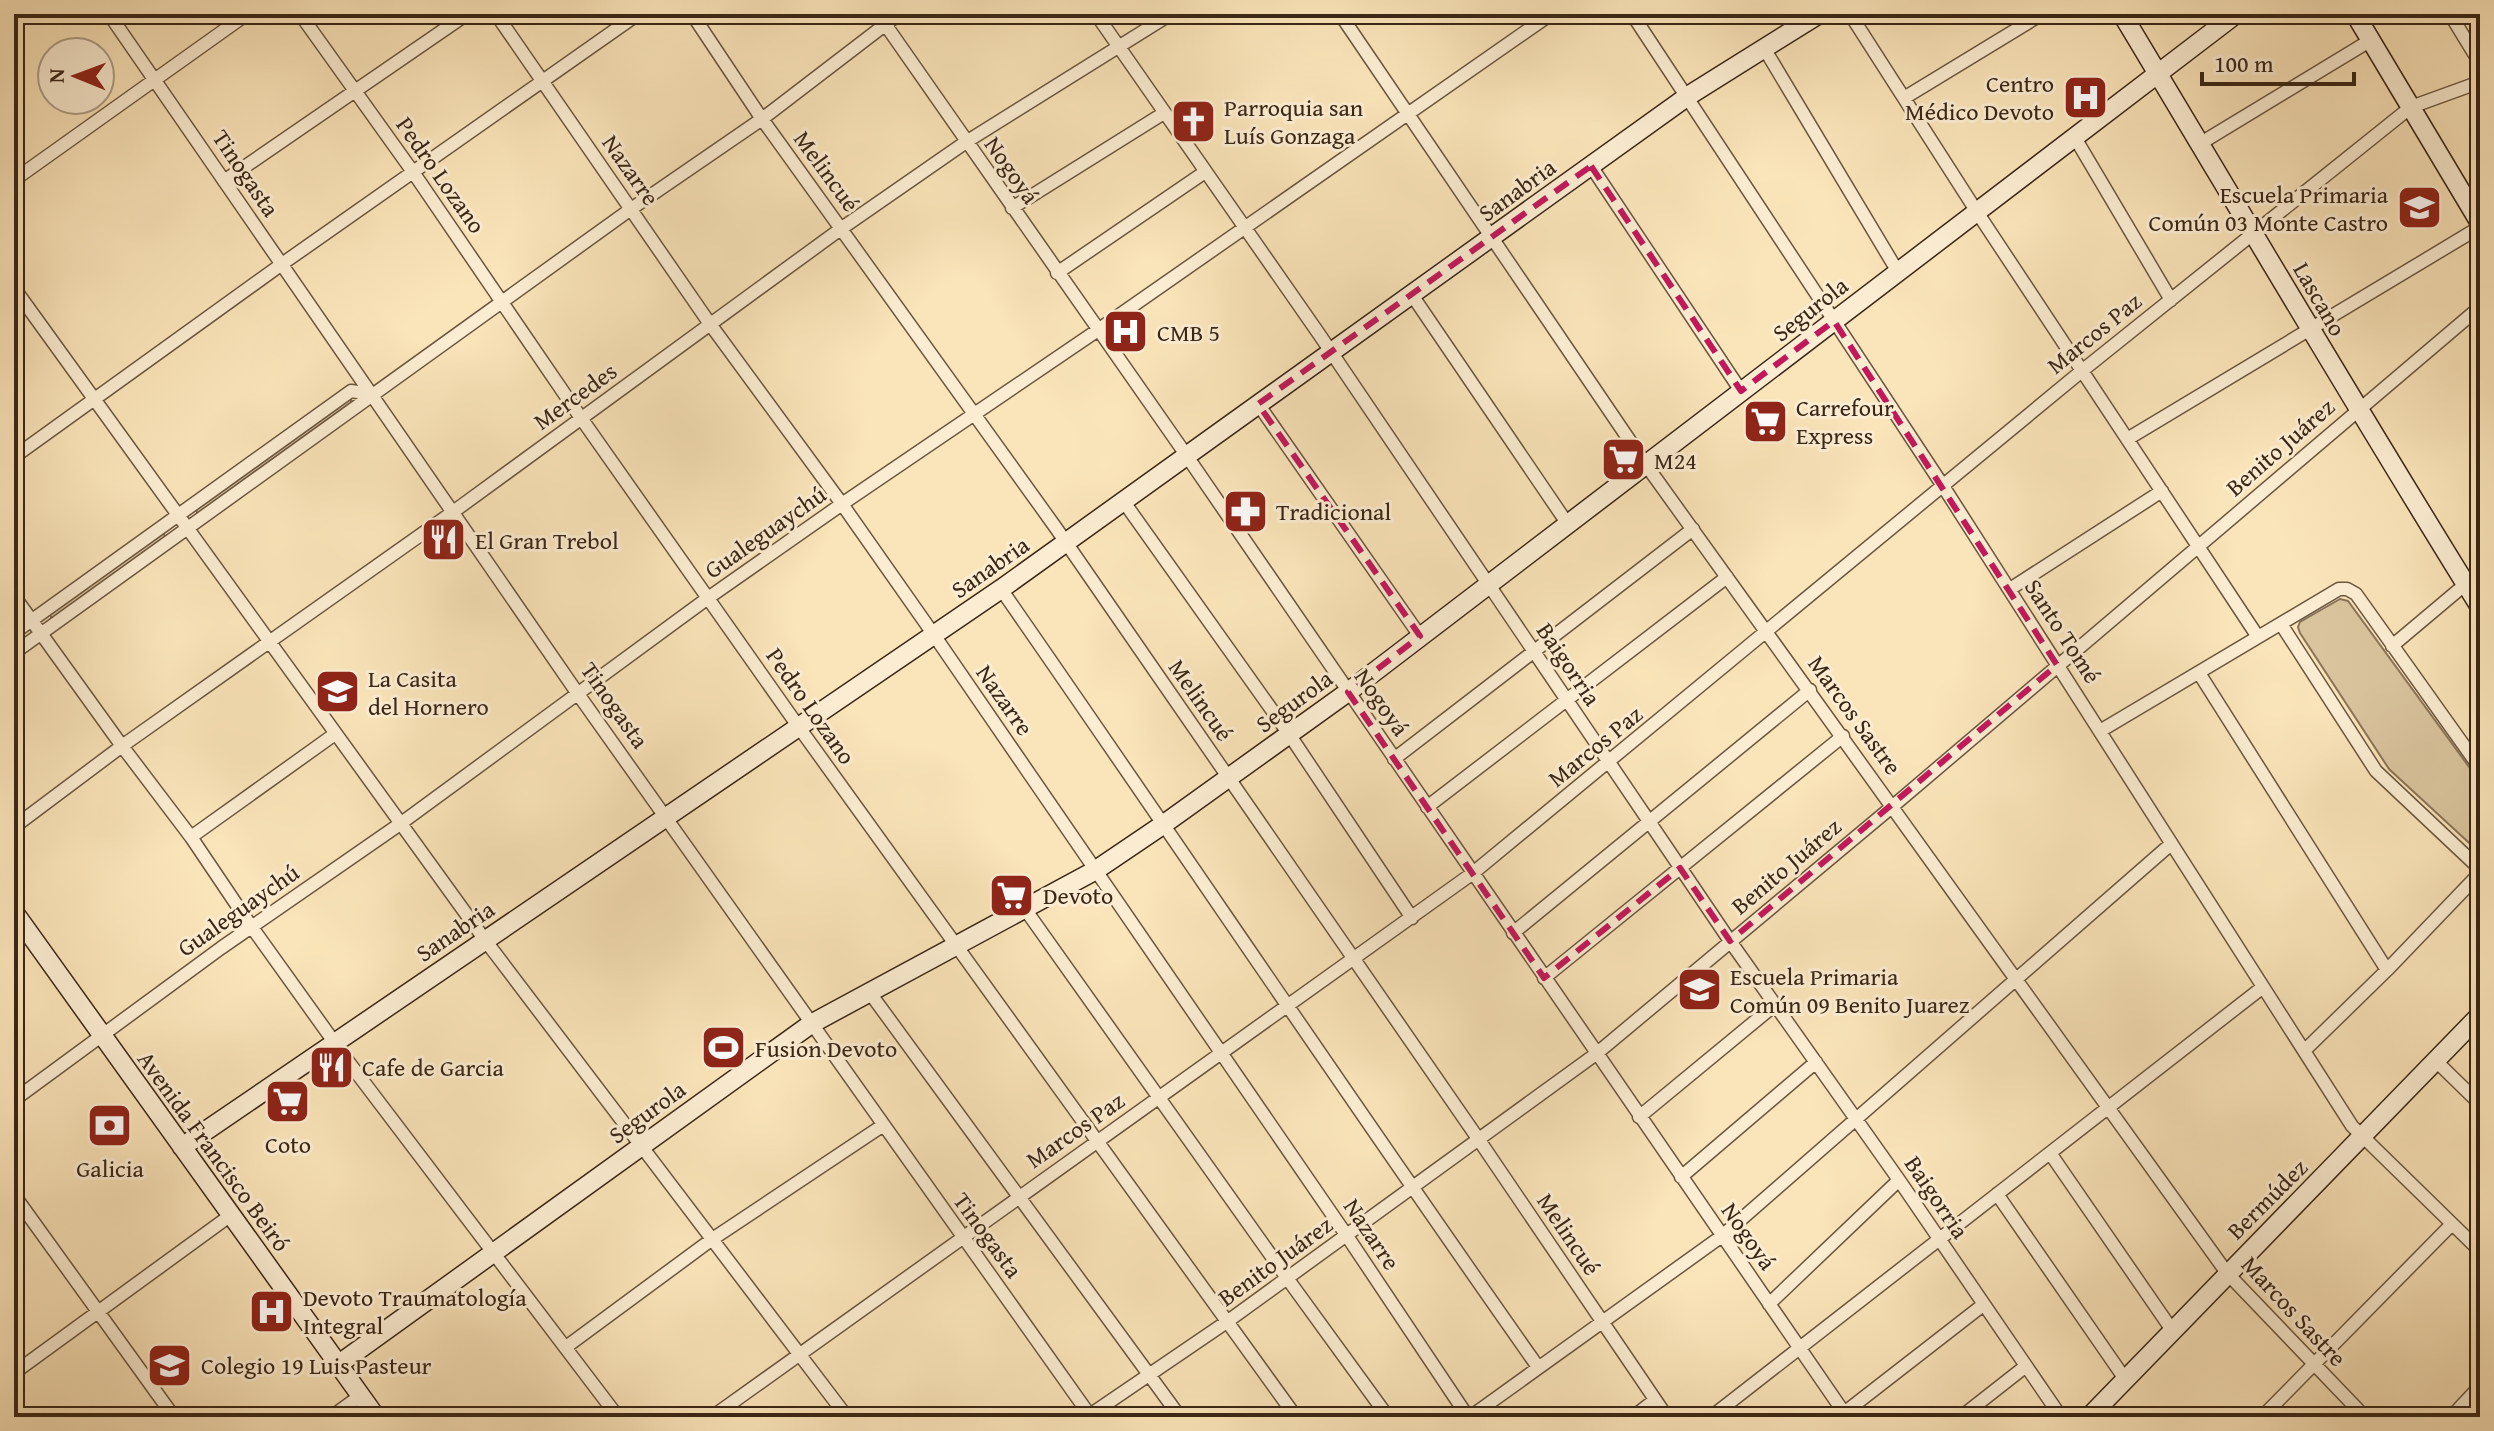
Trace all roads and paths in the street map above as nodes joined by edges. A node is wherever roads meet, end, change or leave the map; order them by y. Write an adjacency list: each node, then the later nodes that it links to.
1 (109, 14): 27 (street, Tinogasta)
2 (247, 14): 27 (street)
3 (300, 14): 30 (street, Pedro Lozano)
4 (467, 14): 30 (street)
5 (496, 14): 28 (street, Nazarre)
6 (638, 14): 28 (street)
7 (692, 14): 36 (street, Melincué)
8 (899, 14): 21 (street)
9 (1096, 14): 23 (street, Baigorria)
10 (1171, 14): 23 (street, Mercedes)
11 (1340, 14): 35 (street, Marcos Sastre)
12 (1551, 14): 35 (street, Gualeguaychú)
13 (1632, 14): 31 (street, Santo Tomé)
14 (1819, 14): 24 (street, Sanabria)
15 (1850, 14): 32 (street)
16 (2042, 14): 32 (street)
17 (2122, 14): 26 (street, Lascano)
18 (2236, 14): 26 (street, Segurola)
19 (2355, 14): 22 (street)
20 (2450, 14): 25 (street)
21 (881, 19): 36 (street); 38 (street, Nogoyá)
22 (2371, 40): 33 (street); 39 (street)
23 (1119, 47): 34 (street, Baigorria); 38 (street, Mercedes)
24 (1764, 48): 31 (street, Sanabria); 54 (street)
25 (2480, 63)
26 (2157, 73): 37 (street, Segurola); 39 (street, Lascano)
27 (155, 79): 43 (street); 44 (street, Tinogasta)
28 (542, 80): 41 (street); 46 (street, Nazarre)
29 (2480, 82): 33 (street, Marcos Paz)
30 (355, 91): 41 (street, Pedro Lozano); 44 (street)
31 (1688, 96): 40 (street, Sanabria); 61 (street, Santo Tomé)
32 (1904, 98): 47 (street)
33 (2411, 107): 48 (street); 51 (street, Marcos Paz)
34 (1164, 113): 42 (street, Baigorria); 45 (street)
35 (1408, 114): 50 (street, Gualeguaychú); 52 (street, Marcos Sastre)
36 (762, 119): 46 (street); 49 (street, Melincué)
37 (2074, 136): 47 (street, Segurola); 58 (street)
38 (966, 142): 45 (street, Nogoyá); 49 (street, Mercedes)
39 (2201, 143): 51 (street, Lascano)
40 (1591, 166): 52 (street, Sanabria); 67 (street)
41 (413, 172): 53 (street); 59 (street, Pedro Lozano)
42 (1205, 172): 50 (street, Baigorria); 55 (street)
43 (14, 180)
44 (224, 181): 53 (street, Tinogasta)
45 (1012, 208): 55 (street, Nogoyá)
46 (631, 209): 59 (street); 62 (street, Nazarre)
47 (1977, 212): 54 (street, Segurola); 66 (street)
48 (2480, 225): 63 (street)
49 (842, 228): 62 (street, Mercedes); 72 (street, Melincué)
50 (1243, 228): 64 (street, Gualeguaychú); 65 (street, Baigorria)
51 (2254, 233): 58 (street, Marcos Paz); 63 (street, Lascano)
52 (1493, 236): 57 (street, Sanabria); 77 (street, Marcos Sastre)
53 (282, 264): 68 (street, Tinogasta); 69 (street)
54 (1898, 272): 61 (street, Segurola)
55 (1057, 273): 64 (street, Nogoyá)
56 (14, 288): 69 (street)
57 (1412, 295): 65 (street, Sanabria); 84 (street)
58 (2171, 300): 66 (street, Marcos Paz)
59 (502, 303): 68 (street); 73 (street, Pedro Lozano)
60 (2480, 307): 71 (street, Benito Juárez)
61 (1834, 321): 67 (street, Segurola); 78 (street, Santo Tomé)
62 (710, 324): 73 (street, Mercedes); 81 (street, Nazarre)
63 (2310, 329): 71 (street, Lascano); 74 (street)
64 (1098, 330): 72 (street, Gualeguaychú); 75 (street, Nogoyá)
65 (1331, 352): 70 (street, Sanabria); 91 (street, Baigorria)
66 (2083, 370): 74 (street); 78 (street, Marcos Paz)
67 (1741, 391): 77 (street, Segurola)
68 (371, 394): 82 (street, Tinogasta); 83 (street); 85 (street)
69 (94, 398): 76 (street); 83 (street)
70 (1258, 404): 75 (street, Sanabria); 103 (street)
71 (2358, 409): 88 (street, Benito Juárez); 90 (street, Lascano)
72 (975, 415): 81 (street, Gualeguaychú); 87 (street, Melincué)
73 (581, 418): 82 (street, Mercedes); 95 (street, Pedro Lozano)
74 (2129, 438): 79 (street)
75 (1186, 455): 80 (street, Sanabria); 112 (street, Nogoyá)
76 (14, 457)
77 (1646, 463): 84 (street, Segurola); 86 (street, Marcos Sastre)
78 (1943, 486): 93 (street, Santo Tomé); 99 (street, Marcos Paz)
79 (2162, 491): 88 (street); 93 (street)
80 (1124, 502): 87 (street, Sanabria); 118 (street)
81 (842, 504): 95 (street, Gualeguaychú); 102 (street, Nazarre)
82 (453, 512): 105 (street, Mercedes); 113 (street, Tinogasta)
83 (179, 515): 85 (street); 97 (street)
84 (1567, 523): 91 (street, Segurola)
85 (188, 528): 101 (street); 105 (street)
86 (1693, 529): 89 (street, Marcos Sastre); 107 (street)
87 (1066, 543): 92 (street, Sanabria); 124 (street, Melincué)
88 (2198, 546): 104 (street); 109 (street, Benito Juárez)
89 (1727, 577): 99 (street, Marcos Sastre); 114 (street)
90 (2473, 578): 96 (street, Lascano); 106 (street)
91 (1489, 583): 103 (street, Segurola); 107 (street, Baigorria)
92 (1001, 589): 102 (street, Sanabria); 130 (street)
93 (2010, 589): 109 (street, Santo Tomé)
94 (14, 596): 97 (street)
95 (708, 598): 113 (street, Gualeguaychú); 115 (street, Pedro Lozano)
96 (2480, 607)
97 (32, 621): 100 (street); 101 (street)
98 (2281, 624): 104 (street); 106 (street); 136 (street)
99 (1768, 632): 111 (street, Marcos Sastre); 122 (street, Marcos Paz)
100 (14, 633)
101 (41, 634): 108 (street); 120 (street)
102 (934, 635): 115 (street, Sanabria); 135 (street, Nazarre)
103 (1420, 636): 112 (street, Segurola)
104 (2258, 637): 110 (street)
105 (267, 642): 117 (street); 120 (street, Mercedes)
106 (2392, 646): 123 (street)
107 (1534, 651): 114 (street, Baigorria); 121 (street)
108 (14, 653)
109 (2057, 665): 116 (street, Santo Tomé); 125 (street, Benito Juárez)
110 (2199, 673): 116 (street); 147 (street)
111 (1810, 690): 119 (street, Marcos Sastre); 128 (street)
112 (1348, 692): 118 (street, Segurola); 121 (street, Nogoyá)
113 (578, 694): 127 (street, Tinogasta); 129 (street, Gualeguaychú)
114 (1567, 700): 122 (street, Baigorria); 126 (street)
115 (798, 726): 127 (street, Sanabria); 145 (street, Pedro Lozano)
116 (2100, 731): 133 (street, Santo Tomé)
117 (335, 734): 129 (street); 132 (street)
118 (1289, 734): 124 (street, Segurola); 140 (street)
119 (1843, 736): 125 (street, Marcos Sastre); 134 (street)
120 (122, 746): 131 (street, Mercedes); 132 (street)
121 (1394, 759): 126 (street, Nogoyá)
122 (1609, 763): 128 (street, Baigorria); 137 (street, Marcos Paz)
123 (2480, 768)
124 (1227, 778): 130 (street, Segurola); 146 (street, Melincué)
125 (1893, 806): 144 (street, Benito Juárez); 149 (street, Marcos Sastre)
126 (1427, 807): 137 (street, Nogoyá)
127 (666, 815): 143 (street, Sanabria); 155 (street, Tinogasta)
128 (1648, 821): 134 (street, Baigorria); 142 (street)
129 (400, 824): 141 (street, Gualeguaychú); 143 (street)
130 (1164, 824): 135 (street, Segurola); 153 (street)
131 (14, 827)
132 (191, 837): 141 (street)
133 (2171, 844): 149 (street); 150 (street, Santo Tomé)
134 (1680, 868): 144 (street, Baigorria); 148 (street)
135 (1096, 870): 138 (street, Segurola); 159 (street, Nazarre)
136 (2480, 871): 147 (street)
137 (1473, 873): 140 (street, Marcos Paz); 142 (street, Nogoyá)
138 (1025, 909): 145 (street, Segurola); 163 (street)
139 (14, 912): 156 (street, Avenida Francisco Beiró)
140 (1412, 918): 146 (street, Marcos Paz)
141 (251, 926): 156 (street, Gualeguaychú); 157 (street)
142 (1513, 933): 148 (street, Nogoyá)
143 (485, 940): 157 (street, Sanabria); 173 (street)
144 (1730, 941): 152 (street, Baigorria); 160 (street, Benito Juárez)
145 (956, 946): 151 (street, Segurola); 172 (street, Pedro Lozano)
146 (1354, 960): 153 (street, Marcos Paz); 171 (street, Melincué)
147 (2387, 970): 158 (street)
148 (1544, 978): 160 (street, Nogoyá)
149 (2016, 980): 166 (street, Marcos Sastre); 168 (street)
150 (2263, 987): 158 (street, Santo Tomé); 166 (street)
151 (870, 993): 155 (street, Segurola); 181 (street)
152 (1776, 1004): 162 (street, Baigorria); 167 (street)
153 (1287, 1007): 159 (street, Marcos Paz); 178 (street)
154 (2480, 1015): 161 (street, Bermúdez)
155 (811, 1024): 169 (street, Tinogasta); 173 (street, Segurola)
156 (102, 1035): 164 (street, Gualeguaychú); 174 (street, Avenida Francisco Beiró)
157 (334, 1043): 174 (street, Sanabria); 190 (street)
158 (2305, 1050): 170 (street, Santo Tomé)
159 (1222, 1053): 163 (street, Marcos Paz); 184 (street, Nazarre)
160 (1596, 1054): 167 (street, Nogoyá); 171 (street, Benito Juárez)
161 (2436, 1061): 165 (street); 170 (street, Bermúdez)
162 (1816, 1062): 168 (street, Baigorria); 176 (street)
163 (1158, 1099): 172 (street, Marcos Paz); 192 (street)
164 (14, 1100)
165 (2480, 1104)
166 (2108, 1108): 175 (street); 191 (street, Marcos Sastre)
167 (1639, 1117): 176 (street, Nogoyá)
168 (1857, 1120): 177 (street, Baigorria); 185 (street)
169 (882, 1126): 186 (street, Tinogasta); 188 (street)
170 (2361, 1137): 183 (street, Santo Tomé); 191 (street, Bermúdez)
171 (1479, 1140): 178 (street, Benito Juárez); 197 (street, Melincué)
172 (1098, 1141): 181 (street, Marcos Paz); 196 (street, Pedro Lozano)
173 (641, 1146): 188 (street); 190 (street, Segurola)
174 (182, 1147): 182 (street, Avenida Francisco Beiró)
175 (2050, 1153): 179 (street); 198 (street)
176 (1681, 1177): 185 (street, Nogoyá)
177 (1899, 1180): 187 (street, Baigorria); 193 (street)
178 (1413, 1189): 184 (street, Benito Juárez); 205 (street)
179 (1997, 1194): 187 (street); 208 (street)
180 (14, 1195): 195 (street)
181 (1019, 1197): 186 (street, Marcos Paz); 207 (street)
182 (231, 1215): 195 (street); 202 (street, Avenida Francisco Beiró)
183 (2452, 1224): 189 (street, Santo Tomé); 203 (street)
184 (1347, 1236): 192 (street, Benito Juárez); 225 (street, Nazarre)
185 (1722, 1236): 193 (street, Nogoyá); 197 (street)
186 (964, 1238): 201 (street, Marcos Paz); 221 (street, Tinogasta)
187 (1939, 1239): 194 (street, Baigorria); 200 (street)
188 (711, 1240): 199 (street); 201 (street)
189 (2480, 1251)
190 (493, 1253): 199 (street); 202 (street, Segurola)
191 (2227, 1273): 198 (street, Bermúdez); 203 (street, Marcos Sastre)
192 (1287, 1278): 196 (street, Benito Juárez); 224 (street)
193 (1769, 1304): 200 (street, Nogoyá)
194 (1983, 1305): 204 (street, Baigorria); 213 (street)
195 (100, 1312): 206 (street); 215 (street)
196 (1228, 1321): 207 (street, Benito Juárez); 223 (street, Pedro Lozano)
197 (1602, 1323): 205 (street); 211 (street, Melincué)
198 (2172, 1330): 208 (street, Bermúdez)
199 (566, 1347): 218 (street)
200 (1799, 1347): 213 (street, Nogoyá); 228 (street)
201 (799, 1353): 219 (street, Marcos Paz); 220 (street)
202 (339, 1364): 210 (street, Avenida Francisco Beiró)
203 (2313, 1364): 232 (street); 233 (street, Marcos Sastre)
204 (2026, 1366): 229 (street); 230 (street, Baigorria)
205 (1538, 1367): 225 (street)
206 (14, 1373)
207 (1149, 1374): 221 (street, Benito Juárez); 222 (street)
208 (2125, 1379): 231 (street, Bermúdez)
209 (2480, 1386): 234 (street)
210 (360, 1396): 216 (street); 217 (street, Avenida Francisco Beiró)
211 (1655, 1400): 226 (street); 227 (street, Melincué)
212 (14, 1413): 214 (street)
213 (1845, 1415)
214 (41, 1417)
215 (174, 1417)
216 (331, 1417)
217 (376, 1417)
218 (618, 1417)
219 (712, 1417)
220 (847, 1417)
221 (1089, 1417)
222 (1180, 1417)
223 (1296, 1417)
224 (1388, 1417)
225 (1469, 1417)
226 (1633, 1417)
227 (1667, 1417)
228 (1711, 1417)
229 (1961, 1417)
230 (2061, 1417)
231 (2089, 1417)
232 (2262, 1417)
233 (2365, 1417)
234 (2451, 1417)

